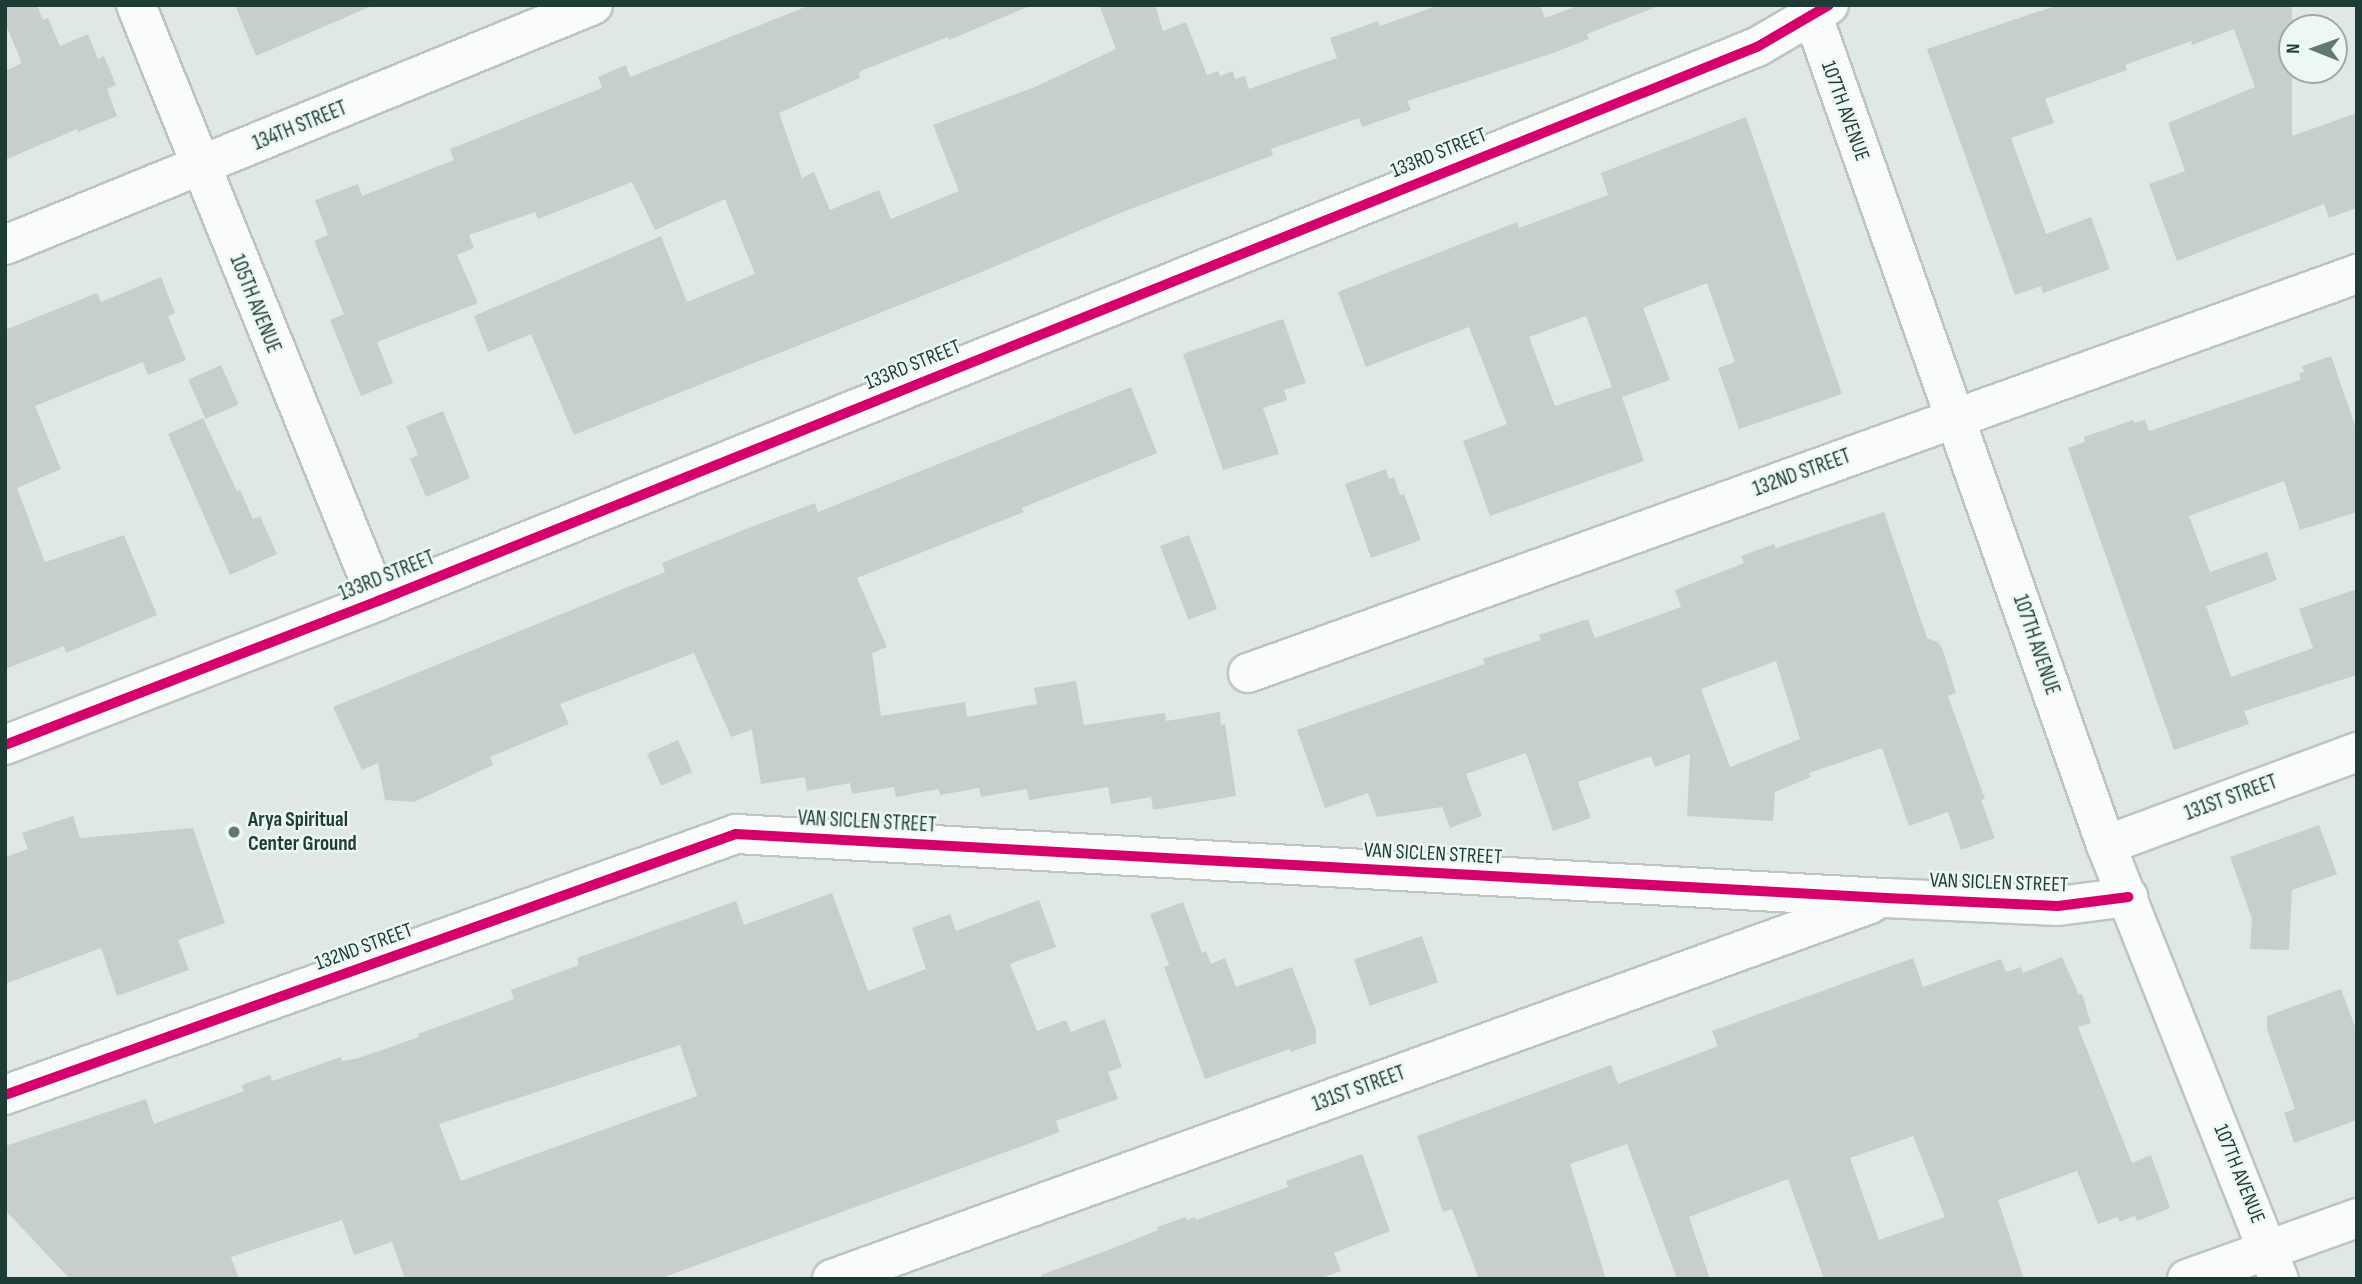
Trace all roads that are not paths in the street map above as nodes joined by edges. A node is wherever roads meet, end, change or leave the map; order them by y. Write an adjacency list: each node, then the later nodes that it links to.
1 (136, 5): 4 (street, 105TH AVENUE)
2 (593, 5): 4 (street, 134TH STREET)
3 (1816, 8): 7 (street, 107TH AVENUE); 8 (street, 133RD STREET)
4 (199, 167): 5 (street, 134TH STREET); 8 (street, 105TH AVENUE)
5 (5, 245)
6 (2357, 274): 7 (street, 132ND STREET)
7 (1955, 418): 9 (street, 132ND STREET); 13 (street, 107TH AVENUE)
8 (377, 601): 10 (street, 133RD STREET)
9 (1248, 673)
10 (5, 745)
11 (2357, 752): 13 (street, 131ST STREET)
12 (736, 834): 15 (street, VAN SICLEN STREET); 16 (street, 132ND STREET)
13 (2106, 845): 14 (street, 107TH AVENUE)
14 (2128, 897): 15 (street, VAN SICLEN STREET); 18 (street, 107TH AVENUE)
15 (1885, 898): 19 (street, 131ST STREET)
16 (5, 1095)
17 (2357, 1218): 18 (street)
18 (2274, 1264): 20 (street)
19 (832, 1279)
20 (2187, 1279)

